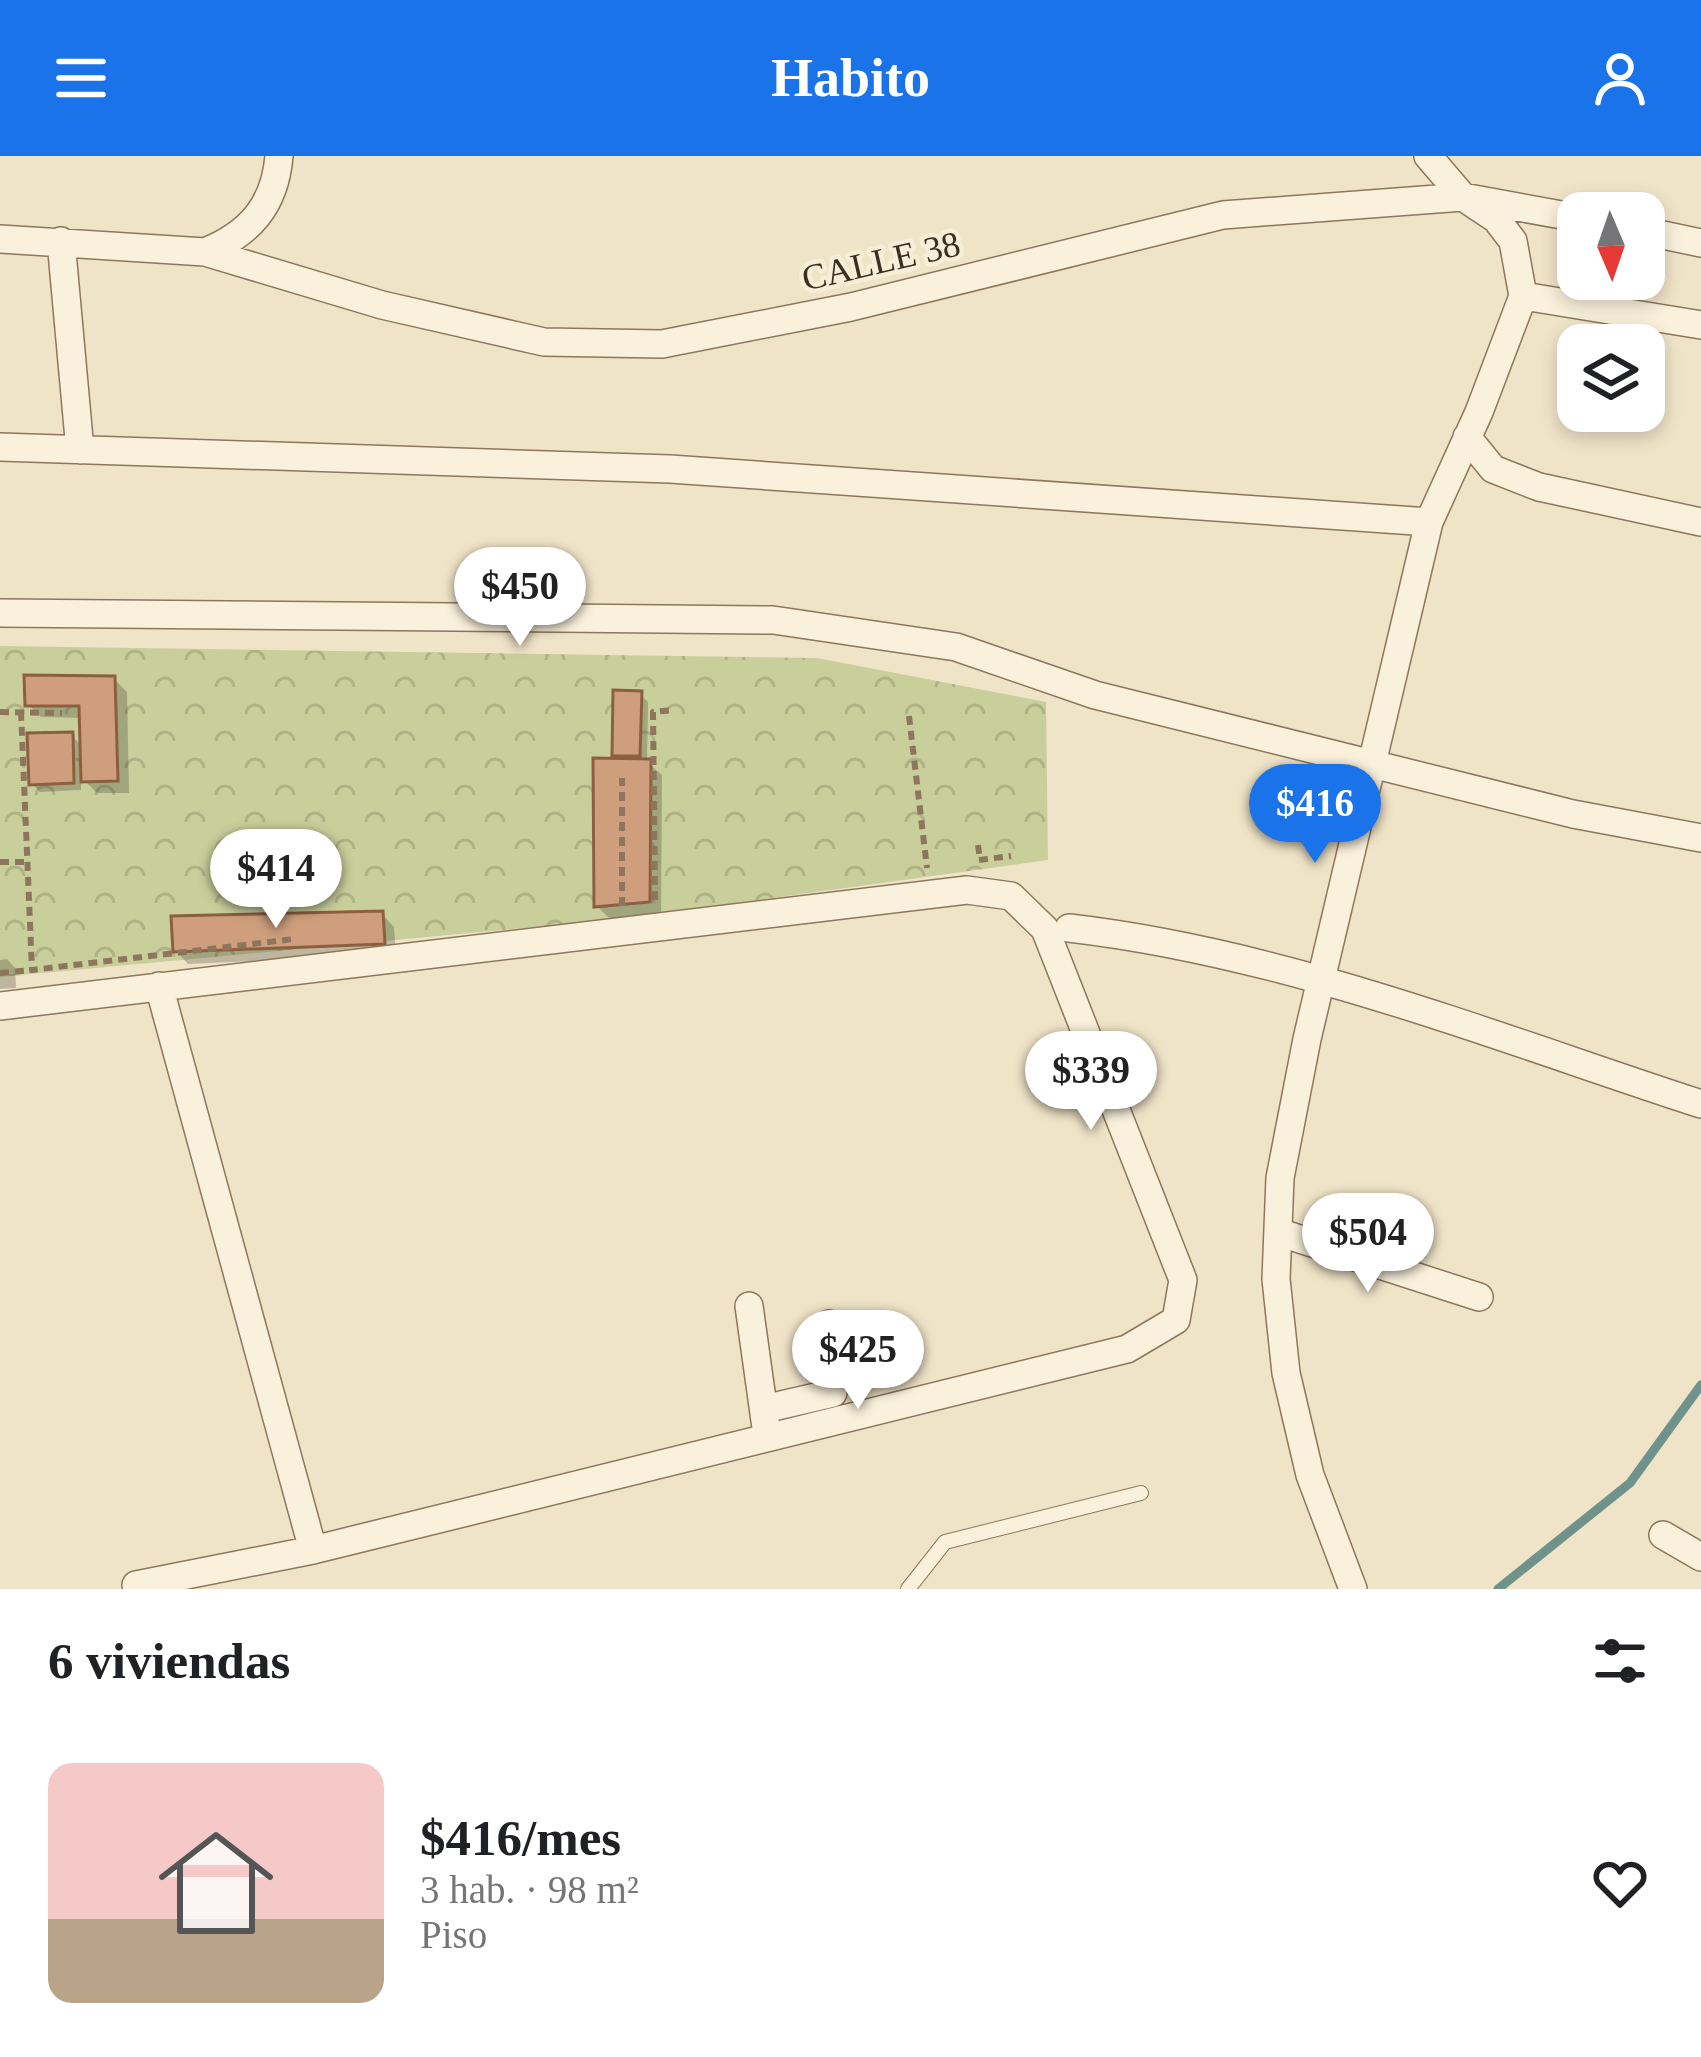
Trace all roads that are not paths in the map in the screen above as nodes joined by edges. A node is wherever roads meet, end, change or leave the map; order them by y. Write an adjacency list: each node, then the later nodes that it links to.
1 (279, 156): 9 (street)
2 (1428, 156): 3 (street)
3 (1462, 197): 4 (street, CALLE 38); 9 (street, CALLE 38); 10 (street)
4 (1557, 214)
5 (1665, 235): 8 (street)
6 (0, 239): 7 (street, CALLE 38)
7 (62, 241): 9 (street, CALLE 38); 14 (street)
8 (1701, 242)
9 (206, 252)
10 (1522, 296): 11 (street); 12 (street)
11 (1701, 325)
12 (1467, 437): 15 (street); 16 (street)
13 (0, 447): 14 (street)
14 (80, 450): 15 (street)
15 (1429, 521): 18 (street)
16 (1701, 522)
17 (0, 613): 18 (street)
18 (1371, 763): 19 (street); 21 (street)
19 (1701, 838)
20 (1069, 928): 21 (street)
21 (1320, 980): 24 (street); 25 (street)
22 (159, 986): 23 (street); 29 (street); 32 (street)
23 (0, 1006)
24 (1701, 1104)
25 (1278, 1232): 26 (street); 36 (street)
26 (1479, 1297)
27 (749, 1306): 29 (street)
28 (829, 1324): 29 (street)
29 (765, 1424): 32 (street)
30 (1141, 1492): 35 (lane)
31 (1663, 1535): 33 (street)
32 (313, 1550): 34 (street)
33 (1701, 1557)
34 (136, 1585)
35 (908, 1589)
36 (1353, 1589)

